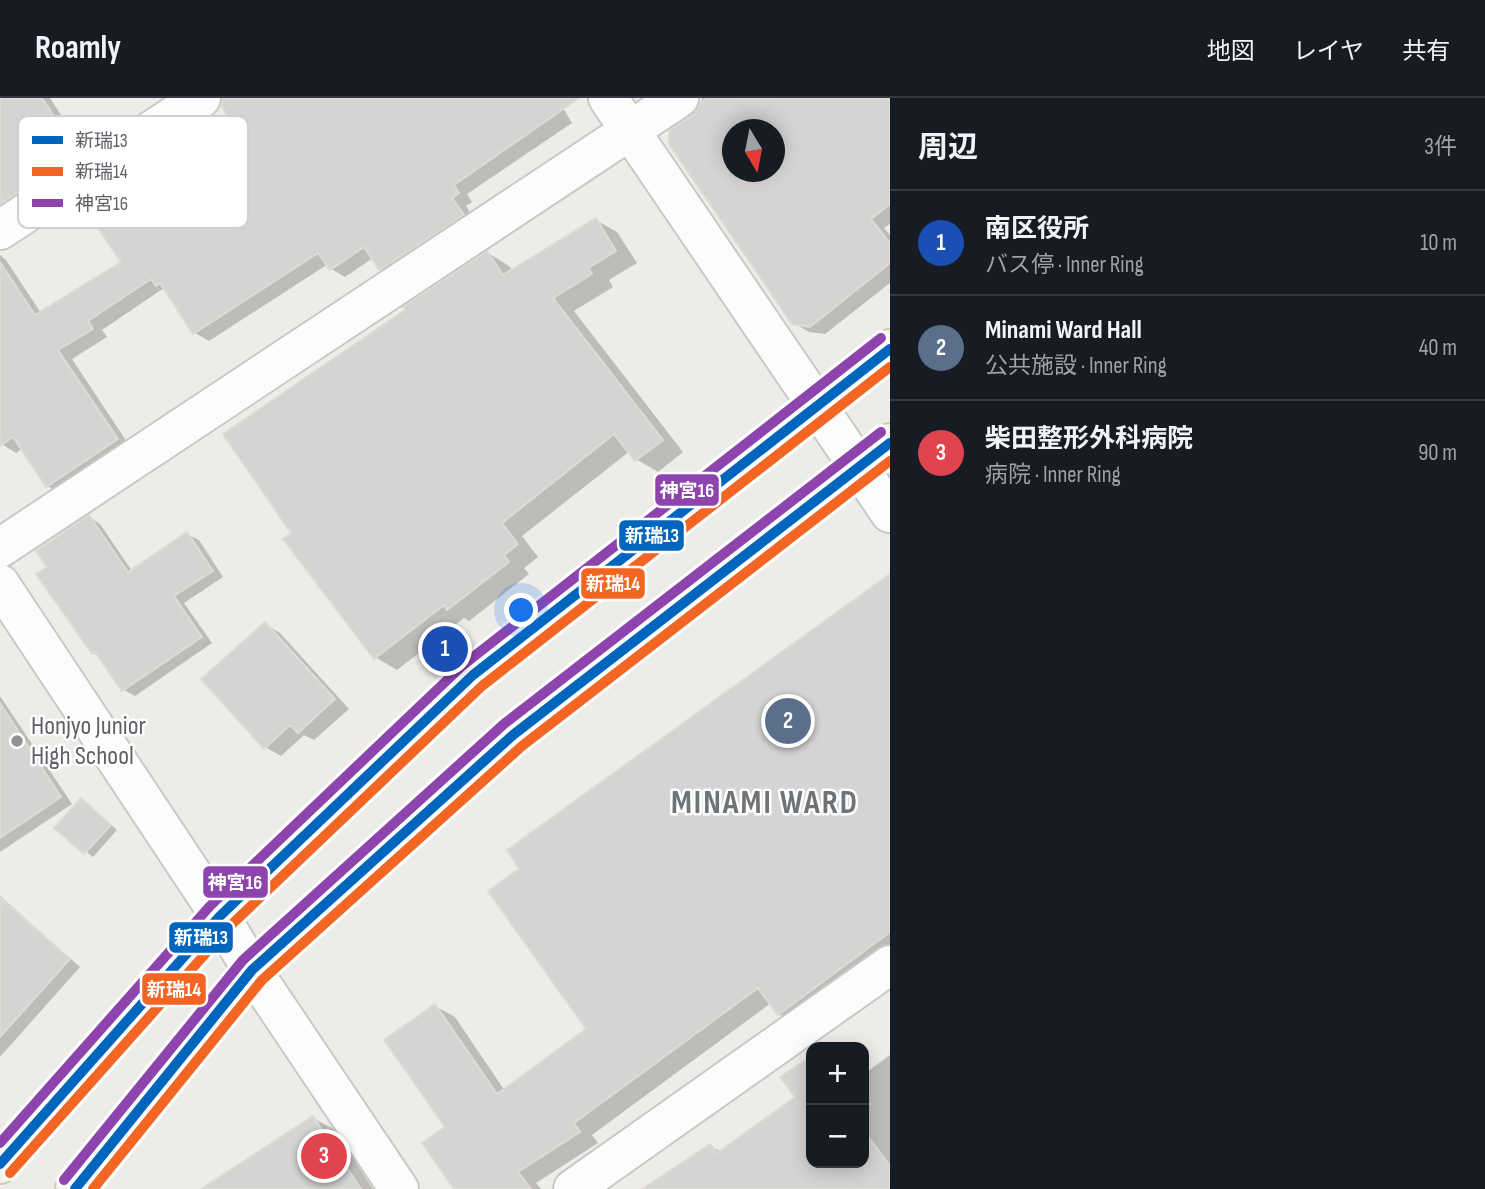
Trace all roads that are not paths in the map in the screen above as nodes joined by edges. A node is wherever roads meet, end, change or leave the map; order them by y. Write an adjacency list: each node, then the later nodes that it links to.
1 (201, 98): 4 (street)
2 (608, 98): 5 (street)
3 (679, 98): 5 (street)
4 (174, 116)
5 (630, 130): 9 (street); 13 (street)
6 (18, 218): 7 (street)
7 (0, 230)
8 (890, 349): 9 (main road)
9 (819, 405): 11 (street); 15 (main road)
10 (890, 443): 11 (main road)
11 (860, 466): 12 (street); 17 (main road)
12 (890, 513)
13 (0, 548)
14 (0, 584): 15 (street)
15 (220, 916): 17 (street); 18 (main road)
16 (890, 965): 21 (street)
17 (252, 970): 19 (main road); 20 (street)
18 (0, 1164)
19 (75, 1189)
20 (399, 1189)
21 (573, 1189)

